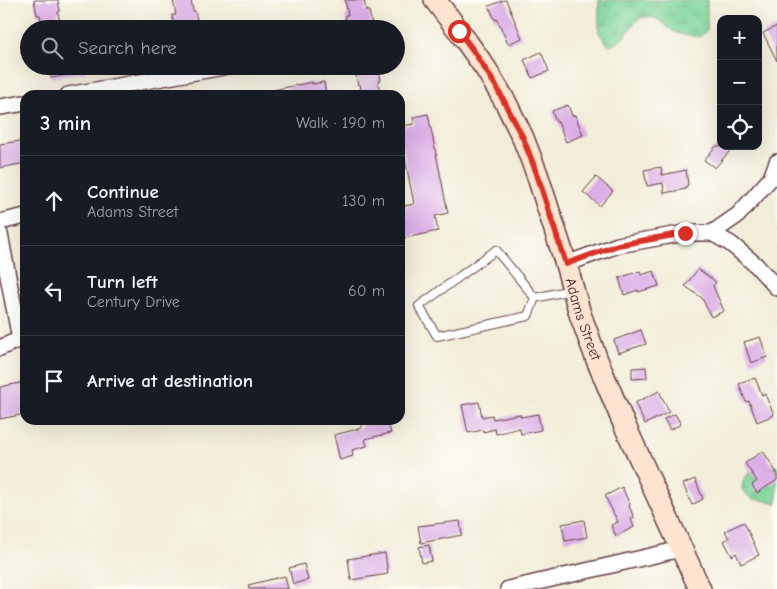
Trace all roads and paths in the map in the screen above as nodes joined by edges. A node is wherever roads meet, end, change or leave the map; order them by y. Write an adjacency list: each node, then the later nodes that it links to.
1 (435, 0): 11 (main road, Adams Street)
2 (179, 75): 3 (street)
3 (96, 90)
4 (20, 104): 5 (street)
5 (0, 107)
6 (777, 162): 9 (street)
7 (20, 217): 8 (street)
8 (0, 222)
9 (712, 233): 11 (street); 12 (street)
10 (0, 234): 15 (street)
11 (566, 264): 13 (main road, Adams Street)
12 (777, 288)
13 (573, 289): 14 (lane); 16 (main road, Adams Street)
14 (534, 298): 14 (lane)
15 (0, 348)
16 (681, 549): 17 (street); 18 (main road, Adams Street)
17 (508, 589)
18 (700, 589)

